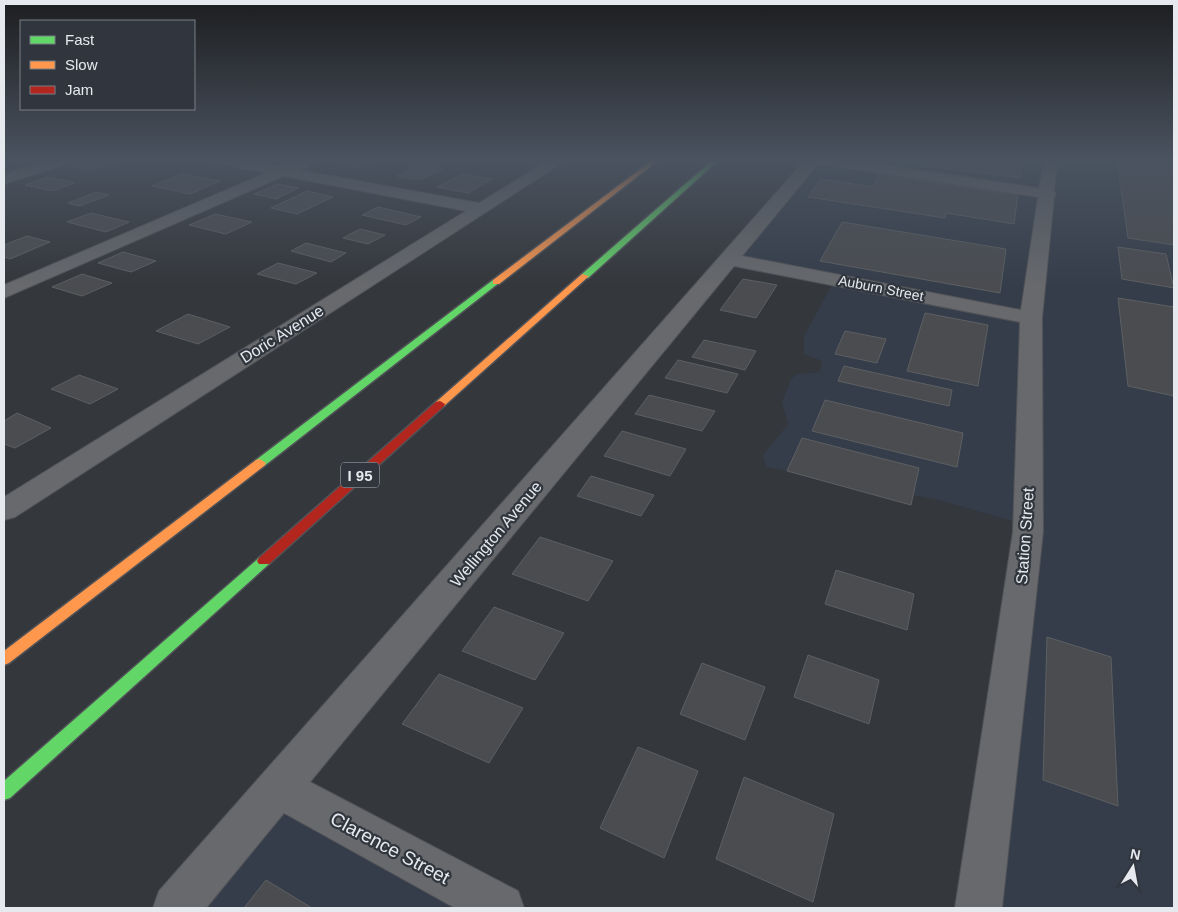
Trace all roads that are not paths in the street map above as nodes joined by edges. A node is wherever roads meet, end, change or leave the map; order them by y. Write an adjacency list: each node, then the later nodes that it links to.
1 (212, 202): 12 (street)
2 (443, 202): 9 (street)
3 (494, 202): 9 (street, Doric Avenue)
4 (598, 202): 10 (highway)
5 (602, 202): 10 (highway)
6 (669, 202): 17 (highway, I 95)
7 (779, 202): 11 (street, Wellington Avenue)
8 (1047, 202): 13 (street, Station Street)
9 (482, 209): 14 (street, Doric Avenue)
10 (565, 230): 15 (highway)
11 (730, 259): 13 (street, Auburn Street); 16 (street, Wellington Avenue)
12 (4, 292)
13 (1031, 318): 20 (street, Station Street)
14 (4, 510)
15 (4, 659)
16 (279, 788): 18 (street, Wellington Avenue); 19 (street, Clarence Street)
17 (4, 792)
18 (176, 908)
19 (501, 908)
20 (979, 908)

